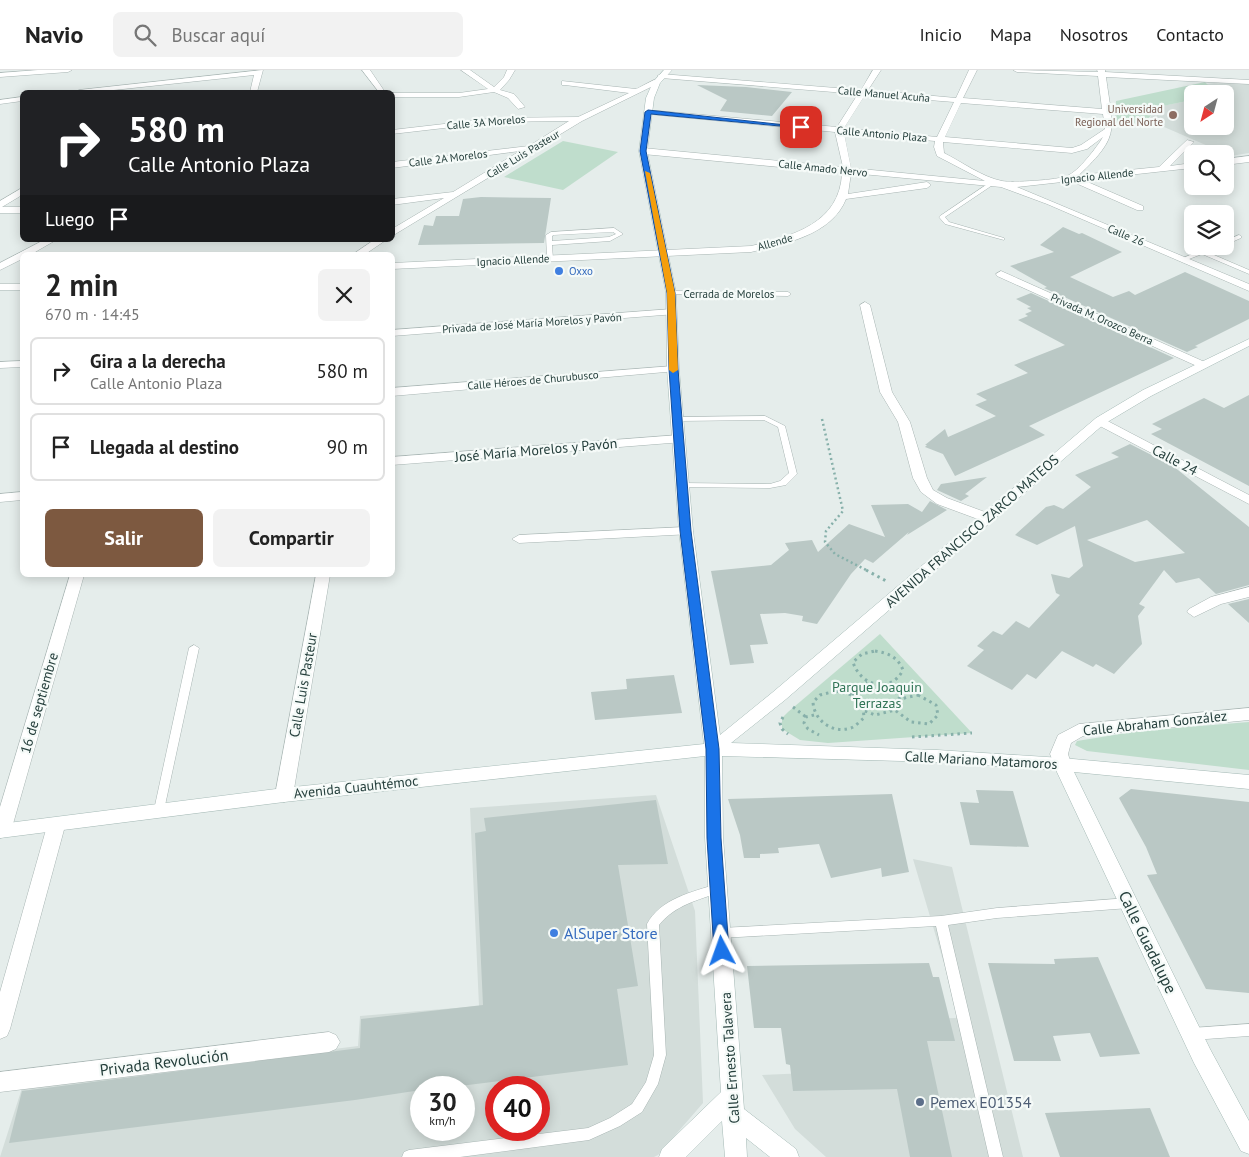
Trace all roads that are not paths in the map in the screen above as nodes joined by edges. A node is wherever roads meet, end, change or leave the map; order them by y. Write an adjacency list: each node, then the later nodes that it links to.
1 (61, 70): 2 (street); 12 (street)
2 (68, 70)
3 (366, 70): 21 (street)
4 (465, 70): 22 (street)
5 (511, 70): 22 (street)
6 (877, 70): 24 (street)
7 (973, 70): 27 (street)
8 (1017, 70): 11 (street)
9 (1203, 70): 15 (street)
10 (259, 71): 14 (street); 20 (street)
11 (1102, 73): 15 (street); 31 (street)
12 (0, 75)
13 (662, 76): 23 (street, Calle Luis Pasteur); 24 (street, Calle Manuel Acuña); 30 (street, Calle Ernesto Talavera)
14 (170, 79): 18 (street); 19 (street)
15 (1208, 80): 16 (street)
16 (1249, 82)
17 (565, 83): 23 (street)
18 (76, 84)
19 (174, 90)
20 (254, 90)
21 (381, 90)
22 (494, 90): 25 (street); 29 (street)
23 (635, 91): 32 (street, Calle Luis Pasteur)
24 (862, 92): 27 (street, Calle Manuel Acuña); 33 (street)
25 (395, 95)
26 (20, 99): 28 (street)
27 (958, 100): 31 (street, Calle Manuel Acuña); 36 (street)
28 (0, 102)
29 (521, 107)
30 (648, 112): 33 (street, Calle Antonio Plaza); 39 (street, Calle Ernesto Talavera)
31 (1106, 112): 34 (street)
32 (580, 119): 35 (street, Calle 3A Morelos); 38 (street, Calle Luis Pasteur)
33 (839, 130): 36 (street, Calle Antonio Plaza); 45 (street, Allende)
34 (1109, 130): 36 (street, Calle Antonio Plaza); 46 (street)
35 (395, 132)
36 (940, 140): 49 (street, Calle 26)
37 (1190, 142): 44 (street)
38 (533, 147): 42 (street, Calle 2A Morelos); 51 (street, Calle Luis Pasteur)
39 (643, 151): 45 (street, Calle Amado Nervo); 67 (street, Calle Ernesto Talavera)
40 (1249, 159): 41 (street)
41 (1234, 161)
42 (395, 165)
43 (1184, 167): 44 (street, Ignacio Allende)
44 (1162, 169): 46 (street, Ignacio Allende)
45 (847, 170): 47 (street, Calle Amado Nervo); 52 (street, Allende)
46 (1071, 178): 49 (street, Ignacio Allende); 55 (street)
47 (964, 182): 48 (street, Calle Amado Nervo); 52 (street)
48 (991, 184): 49 (street, Calle Amado Nervo); 60 (lane)
49 (1002, 184): 72 (street, Calle 26)
50 (20, 193): 54 (street)
51 (458, 193): 53 (street); 58 (street, Calle Luis Pasteur)
52 (844, 196): 67 (street, Allende)
53 (395, 202)
54 (0, 205)
55 (1140, 208)
56 (0, 210): 57 (street)
57 (20, 210)
58 (395, 231)
59 (1239, 237): 61 (lane)
60 (1002, 239)
61 (1234, 239)
62 (47, 242): 65 (street)
63 (378, 242): 66 (street)
64 (550, 243): 64 (lane); 71 (lane)
65 (28, 252)
66 (362, 252)
67 (663, 254): 71 (street, Ignacio Allende); 80 (street, Calle Ernesto Talavera)
68 (1194, 255): 72 (lane)
69 (1209, 255): 75 (lane)
70 (20, 256): 74 (street)
71 (550, 258): 73 (street, Ignacio Allende)
72 (1184, 259): 79 (street, Calle 26)
73 (395, 266)
74 (0, 267)
75 (1249, 272)
76 (1001, 274): 88 (street, Privada M. Orozco Berra)
77 (0, 287): 78 (street)
78 (20, 287)
79 (1249, 288)
80 (671, 293): 81 (lane, Cerrada de Morelos); 83 (street, Calle Ernesto Talavera)
81 (788, 294)
82 (865, 305): 99 (street)
83 (672, 312): 84 (street, Privada de José María Morelos y Pavón); 89 (street, Calle Ernesto Talavera)
84 (395, 333)
85 (1249, 342): 88 (street, AVENIDA FRANCISCO ZARCO MATEOS)
86 (20, 364): 87 (street)
87 (0, 365)
88 (1203, 365): 92 (street, AVENIDA FRANCISCO ZARCO MATEOS)
89 (673, 369): 90 (street, Calle Héroes de Churubusco); 91 (street, Calle Ernesto Talavera)
90 (395, 392)
91 (677, 419): 93 (street, Calle Ernesto Talavera); 95 (lane)
92 (1100, 421): 98 (street, Calle 24); 99 (street, AVENIDA FRANCISCO ZARCO MATEOS)
93 (679, 438): 94 (street, José María Morelos y Pavón); 95 (street, Calle Ernesto Talavera)
94 (395, 462)
95 (682, 485): 100 (street, Calle Ernesto Talavera)
96 (20, 496): 97 (street)
97 (0, 498)
98 (1249, 500)
99 (988, 518): 109 (street, AVENIDA FRANCISCO ZARCO MATEOS)
100 (686, 531): 101 (street); 109 (street, Calle Ernesto Talavera)
101 (518, 540)
102 (76, 577): 115 (street, 16 de septiembre)
103 (323, 577): 112 (street, Calle Luis Pasteur)
104 (1249, 592): 105 (street)
105 (1194, 612)
106 (194, 648): 113 (lane)
107 (1249, 714): 108 (street, Calle Abraham González)
108 (1064, 739): 110 (street, Calle Guadalupe)
109 (713, 749): 110 (street, Calle Mariano Matamoros); 112 (street, Avenida Cuauhtémoc); 116 (street, Calle Ernesto Talavera)
110 (1062, 764): 111 (street, Calle Mariano Matamoros); 117 (street, Calle Guadalupe)
111 (1249, 782)
112 (284, 795): 113 (street, Avenida Cuauhtémoc)
113 (158, 810): 114 (street, Avenida Cuauhtémoc)
114 (56, 826): 115 (street, Avenida Cuauhtémoc); 120 (street)
115 (1, 831)
116 (717, 889): 119 (street, Calle Ernesto Talavera); 127 (lane)
117 (1129, 903): 118 (lane); 122 (street, Calle Guadalupe)
118 (941, 921): 119 (lane); 131 (lane)
119 (720, 933): 125 (street, Calle Ernesto Talavera)
120 (0, 1029)
121 (1249, 1030): 122 (lane)
122 (1192, 1034): 126 (street, Calle Guadalupe)
123 (329, 1042): 124 (street, Privada Revolución)
124 (0, 1082)
125 (733, 1106): 128 (street); 129 (street, Calle Ernesto Talavera); 130 (street)
126 (1249, 1143)
127 (408, 1157)
128 (670, 1157)
129 (736, 1157)
130 (788, 1157)
131 (996, 1157)

